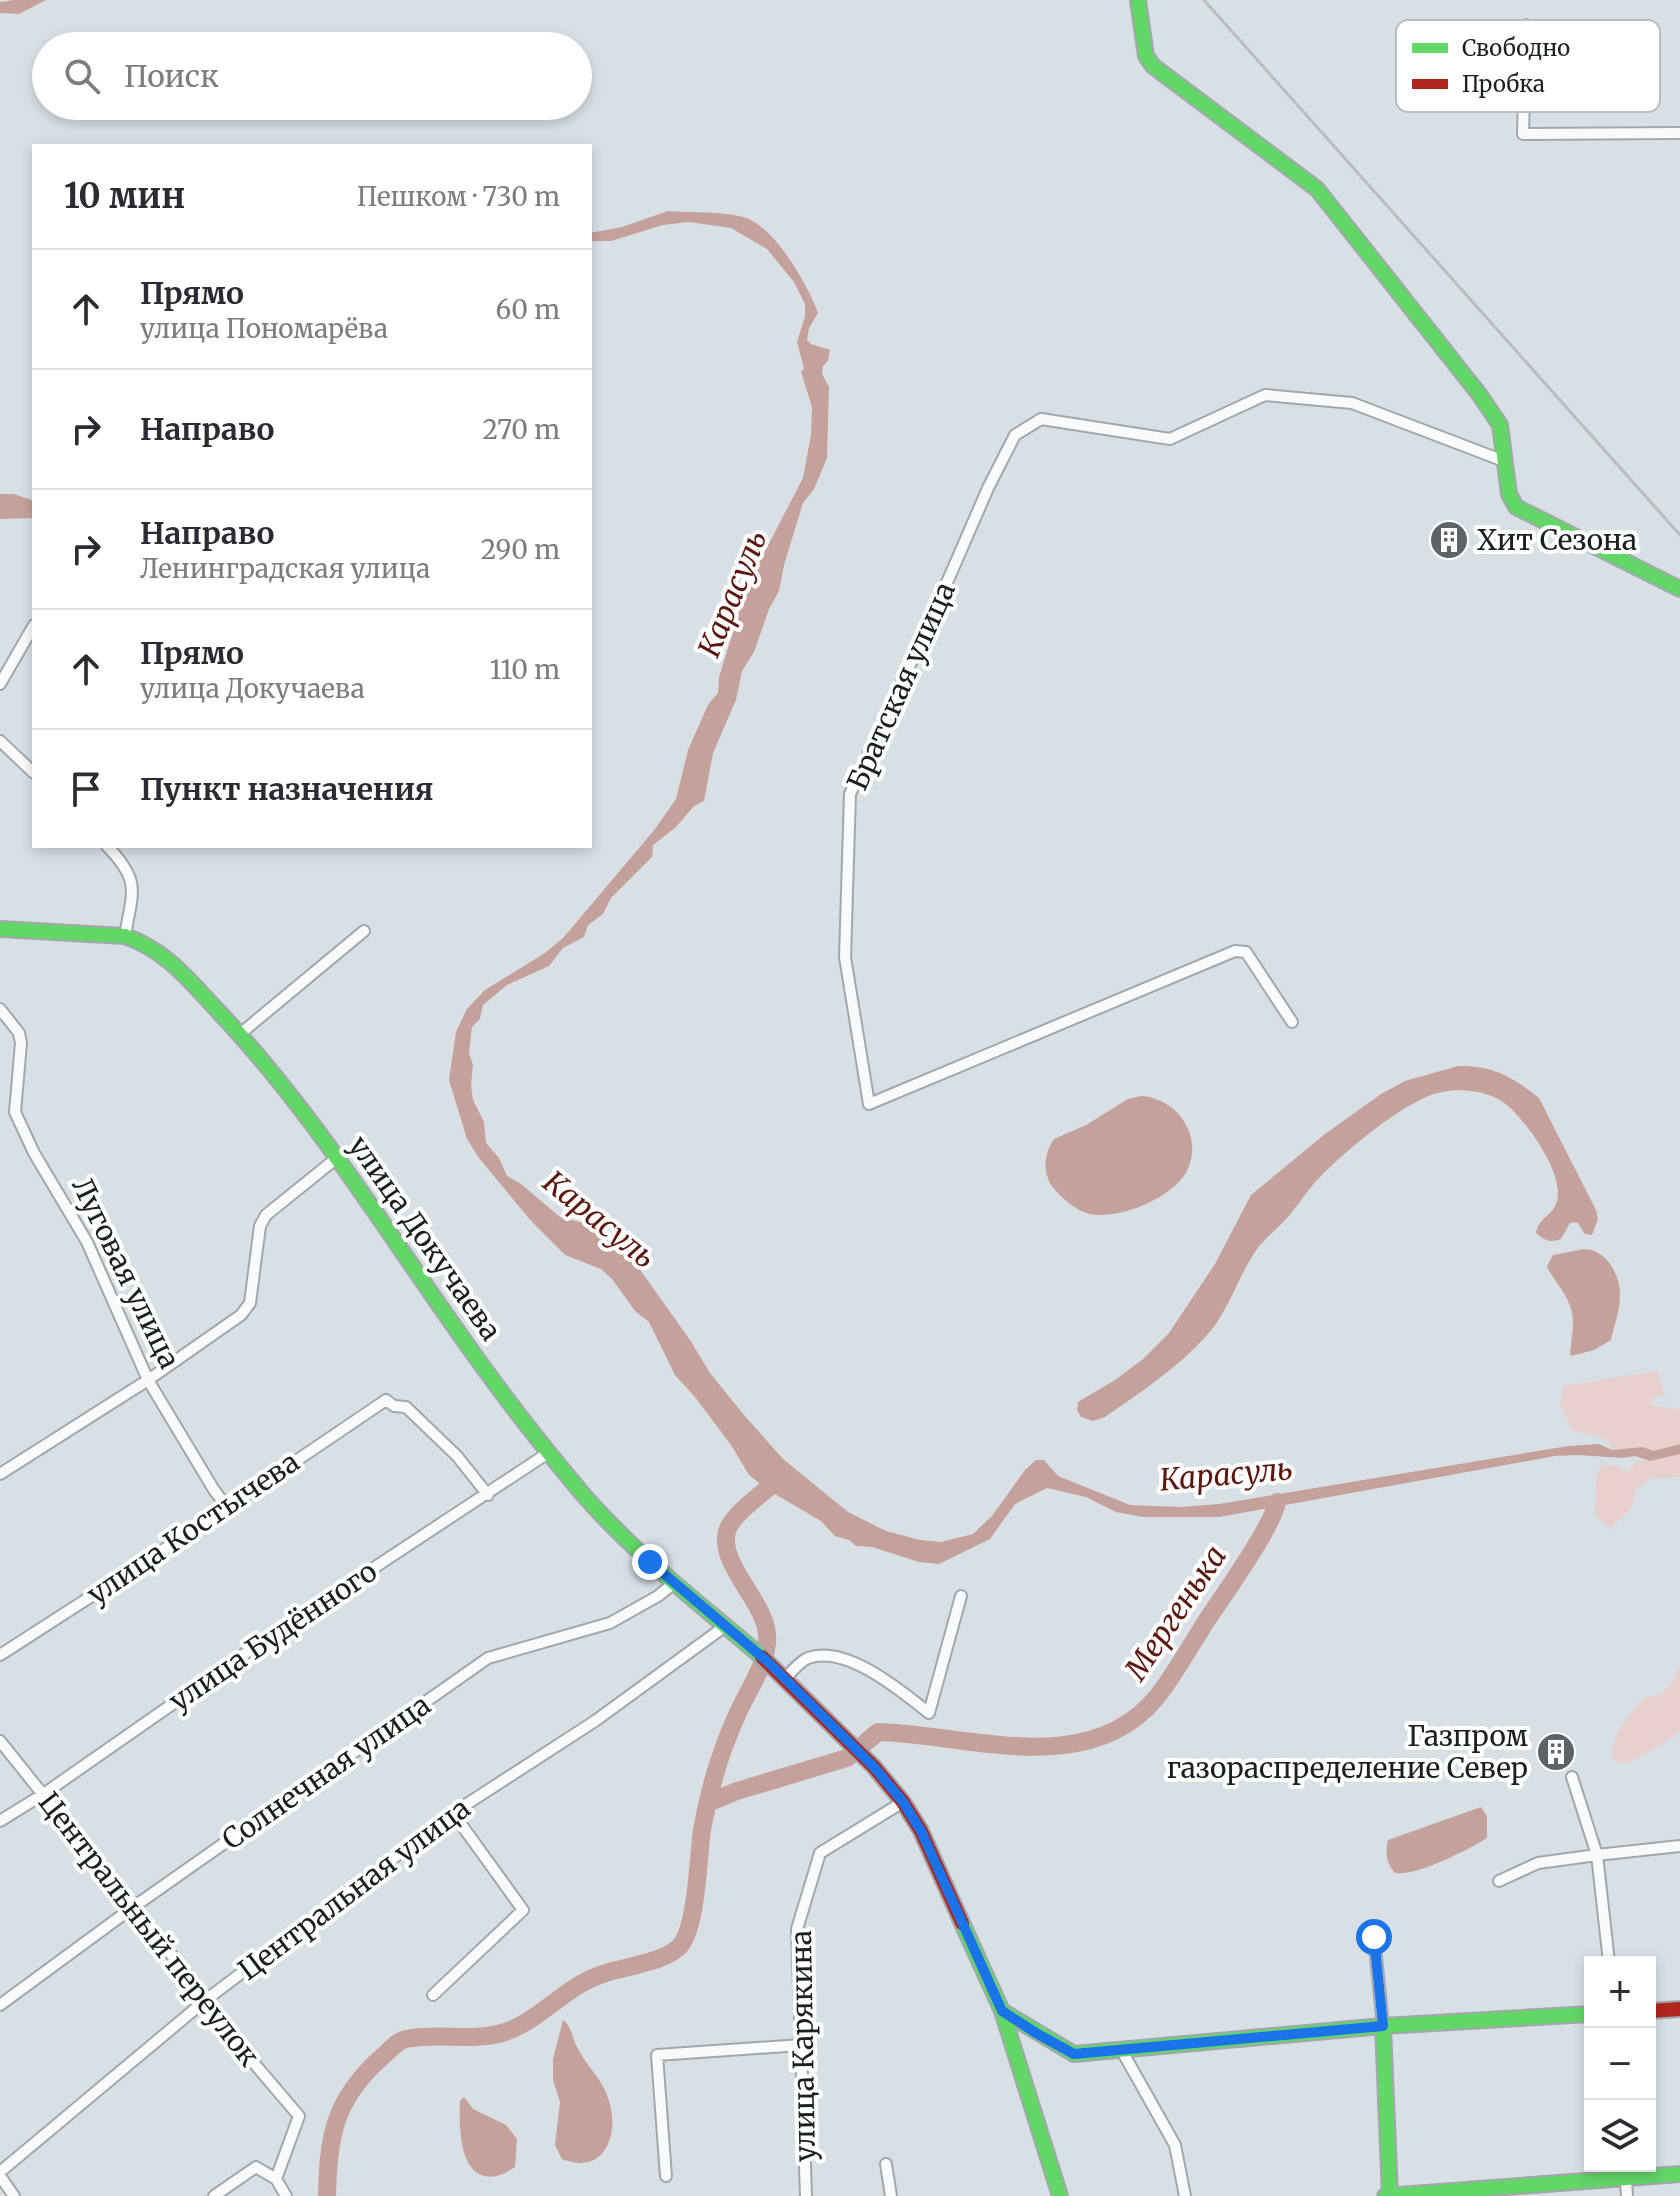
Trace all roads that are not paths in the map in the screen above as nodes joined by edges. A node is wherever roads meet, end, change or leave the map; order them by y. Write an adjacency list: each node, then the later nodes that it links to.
1 (1138, 0): 4 (main road)
2 (1524, 112): 3 (street)
3 (1680, 133)
4 (1504, 461): 5 (main road); 15 (street, Братская улица)
5 (1680, 589)
6 (32, 628): 7 (street)
7 (0, 684)
8 (0, 741): 9 (street)
9 (32, 771)
10 (109, 848): 13 (street)
11 (0, 929): 13 (main road)
12 (364, 931): 16 (street)
13 (125, 936): 16 (main road, улица Докучаева)
14 (0, 1009): 18 (street, Луговая улица)
15 (1292, 1022)
16 (240, 1034): 17 (main road, улица Докучаева)
17 (338, 1157): 18 (street); 19 (main road, улица Докучаева)
18 (148, 1380): 20 (street); 22 (street, Луговая улица)
19 (548, 1453): 21 (street, улица Будённого); 23 (main road, улица Докучаева)
20 (0, 1474)
21 (488, 1495): 22 (street, улица Костычева); 30 (street, улица Будённого)
22 (227, 1507): 26 (street, улица Костычева)
23 (674, 1583): 25 (main road, улица Докучаева); 37 (street, Солнечная улица)
24 (961, 1596): 27 (street)
25 (724, 1627): 27 (main road, улица Докучаева); 32 (street, Центральная улица)
26 (0, 1655)
27 (785, 1679): 31 (main road, улица Докучаева)
28 (0, 1741): 30 (street, Центральный переулок)
29 (1572, 1777): 35 (street)
30 (42, 1795): 33 (street, улица Будённого); 37 (street, Центральный переулок)
31 (903, 1802): 44 (main road, улица Докучаева); 48 (street, улица Карякина)
32 (453, 1813): 40 (street); 41 (street, Центральная улица)
33 (0, 1821)
34 (1680, 1846): 35 (street)
35 (1597, 1855): 36 (street); 39 (street)
36 (1499, 1881)
37 (132, 1908): 41 (street, Центральный переулок); 42 (street, Солнечная улица)
38 (1374, 1937): 47 (street)
39 (1608, 1956)
40 (433, 1995)
41 (207, 1999): 52 (street, Центральная улица); 55 (street, Центральный переулок)
42 (0, 2005)
43 (1680, 2009): 45 (main road)
44 (1002, 2011): 49 (main road); 61 (main road, улица Докучаева)
45 (1656, 2011)
46 (1584, 2014): 47 (main road)
47 (1383, 2026): 49 (main road); 63 (main road)
48 (801, 2045): 54 (street); 59 (street, улица Карякина)
49 (1122, 2051): 62 (street)
50 (886, 2164): 60 (street)
51 (1626, 2172): 53 (main road); 63 (main road); 64 (street)
52 (0, 2174): 56 (street)
53 (1680, 2174)
54 (666, 2176)
55 (276, 2179): 57 (street); 58 (street)
56 (14, 2196)
57 (214, 2196)
58 (286, 2196)
59 (806, 2196)
60 (891, 2196)
61 (1060, 2196)
62 (1185, 2196)
63 (1389, 2196)
64 (1627, 2196)

